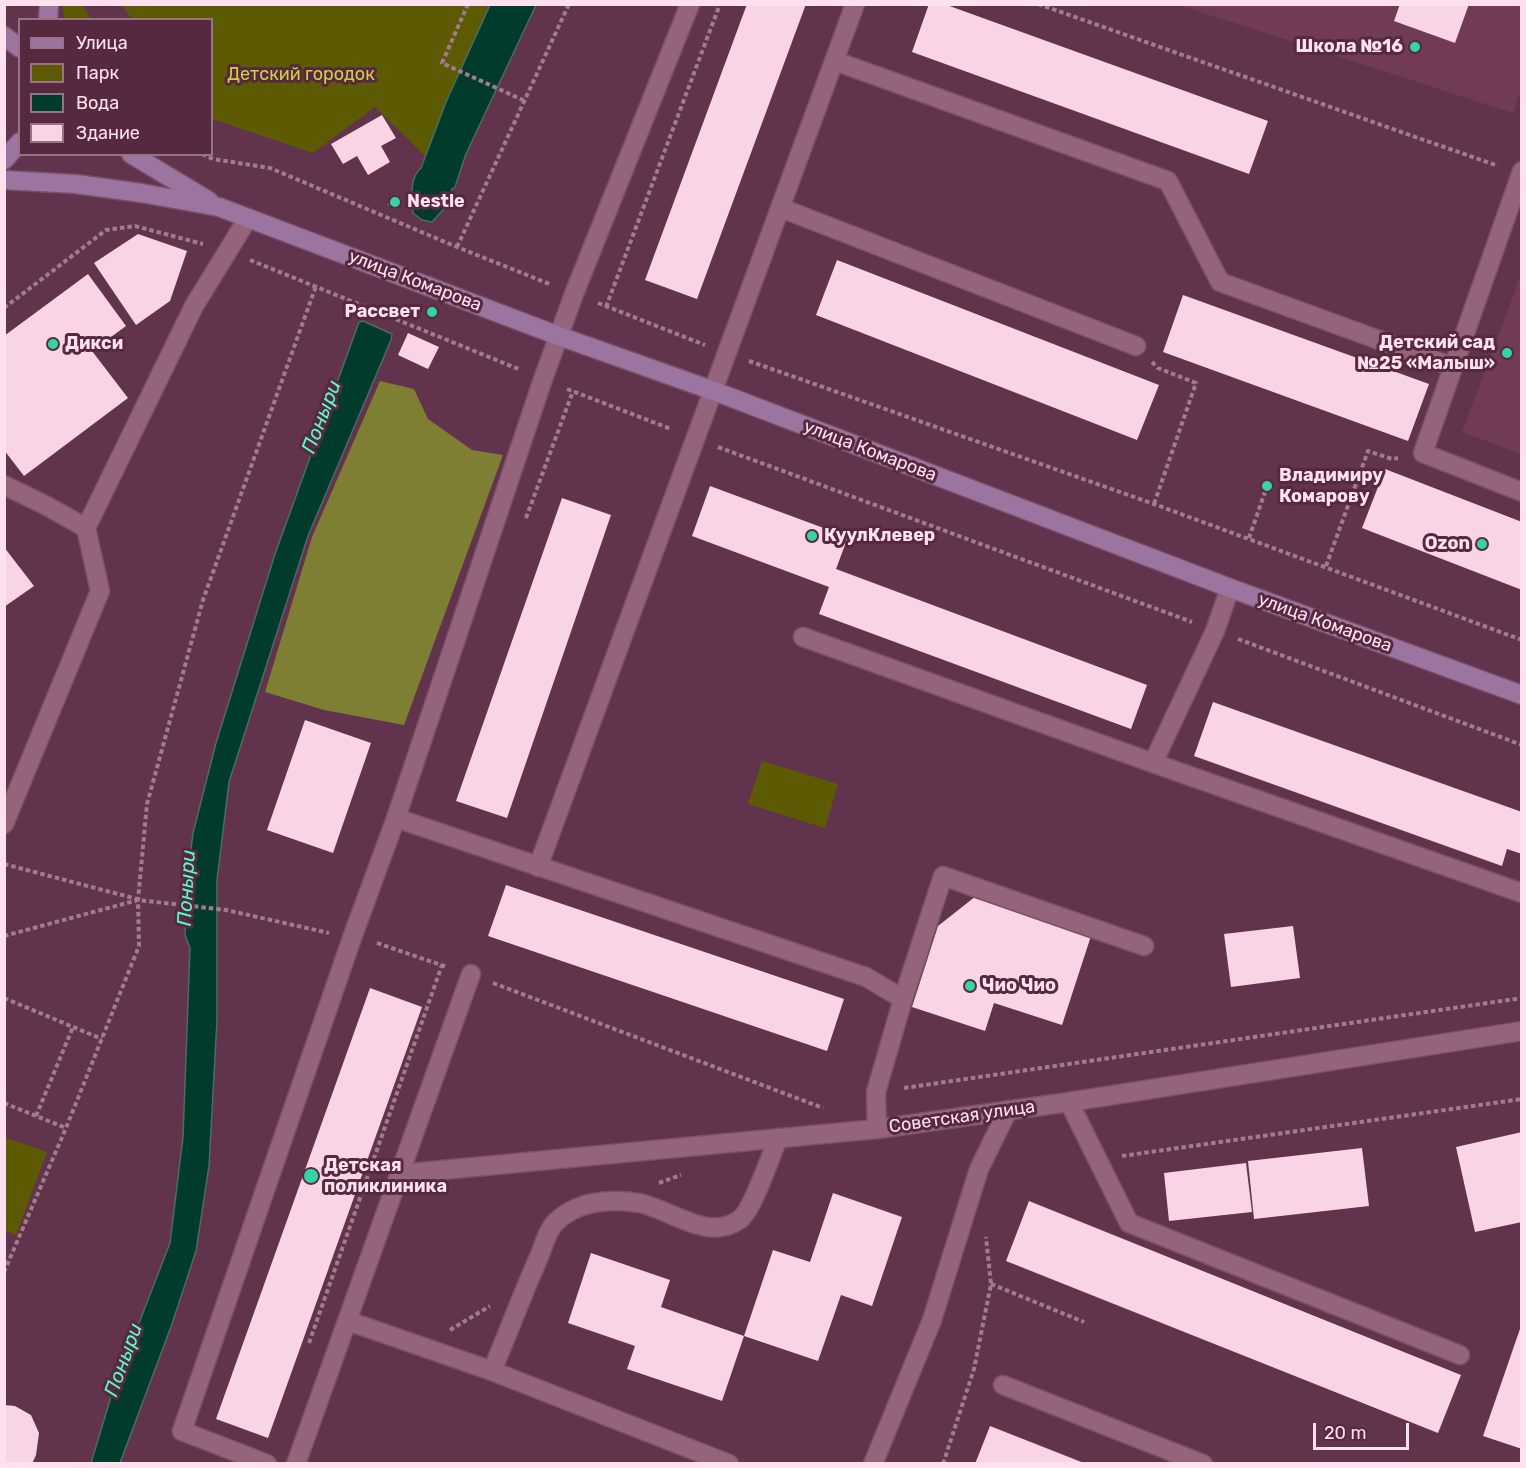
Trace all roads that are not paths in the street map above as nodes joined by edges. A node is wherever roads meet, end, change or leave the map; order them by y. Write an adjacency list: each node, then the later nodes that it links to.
1 (690, 4): 14 (street)
2 (855, 4): 5 (street)
3 (4, 36): 4 (main road)
4 (18, 46)
5 (835, 61): 12 (street); 16 (street)
6 (18, 144): 8 (main road)
7 (134, 156): 11 (main road)
8 (4, 160)
9 (1521, 172): 16 (street)
10 (4, 180): 11 (main road)
11 (219, 207): 13 (main road, улица Комарова)
12 (781, 208): 15 (street); 17 (street)
13 (248, 218): 14 (main road, улица Комарова); 20 (street)
14 (559, 336): 17 (main road, улица Комарова); 25 (street)
15 (1136, 346)
16 (1453, 367): 19 (street)
17 (714, 391): 21 (main road, улица Комарова); 27 (street)
18 (4, 485): 20 (street)
19 (1521, 492)
20 (86, 528): 26 (street)
21 (1230, 588): 23 (main road, улица Комарова); 24 (street)
22 (803, 637): 24 (street)
23 (1521, 694)
24 (1153, 763): 28 (street)
25 (396, 818): 27 (street); 42 (street)
26 (4, 824)
27 (538, 867): 31 (street)
28 (1521, 892)
29 (1144, 946): 31 (street)
30 (471, 974): 37 (street)
31 (903, 999): 35 (street)
32 (1521, 1032): 33 (street, Советская улица)
33 (1069, 1102): 34 (street, Советская улица); 39 (street)
34 (1008, 1110): 35 (street, Советская улица); 45 (street)
35 (877, 1128): 36 (street, Советская улица)
36 (778, 1138): 37 (street, Советская улица); 40 (street)
37 (400, 1174): 38 (street)
38 (348, 1321): 40 (street); 43 (street)
39 (1460, 1355)
40 (492, 1371): 44 (street)
41 (1003, 1385): 46 (street)
42 (267, 1464)
43 (296, 1464)
44 (729, 1464)
45 (873, 1464)
46 (1203, 1464)

